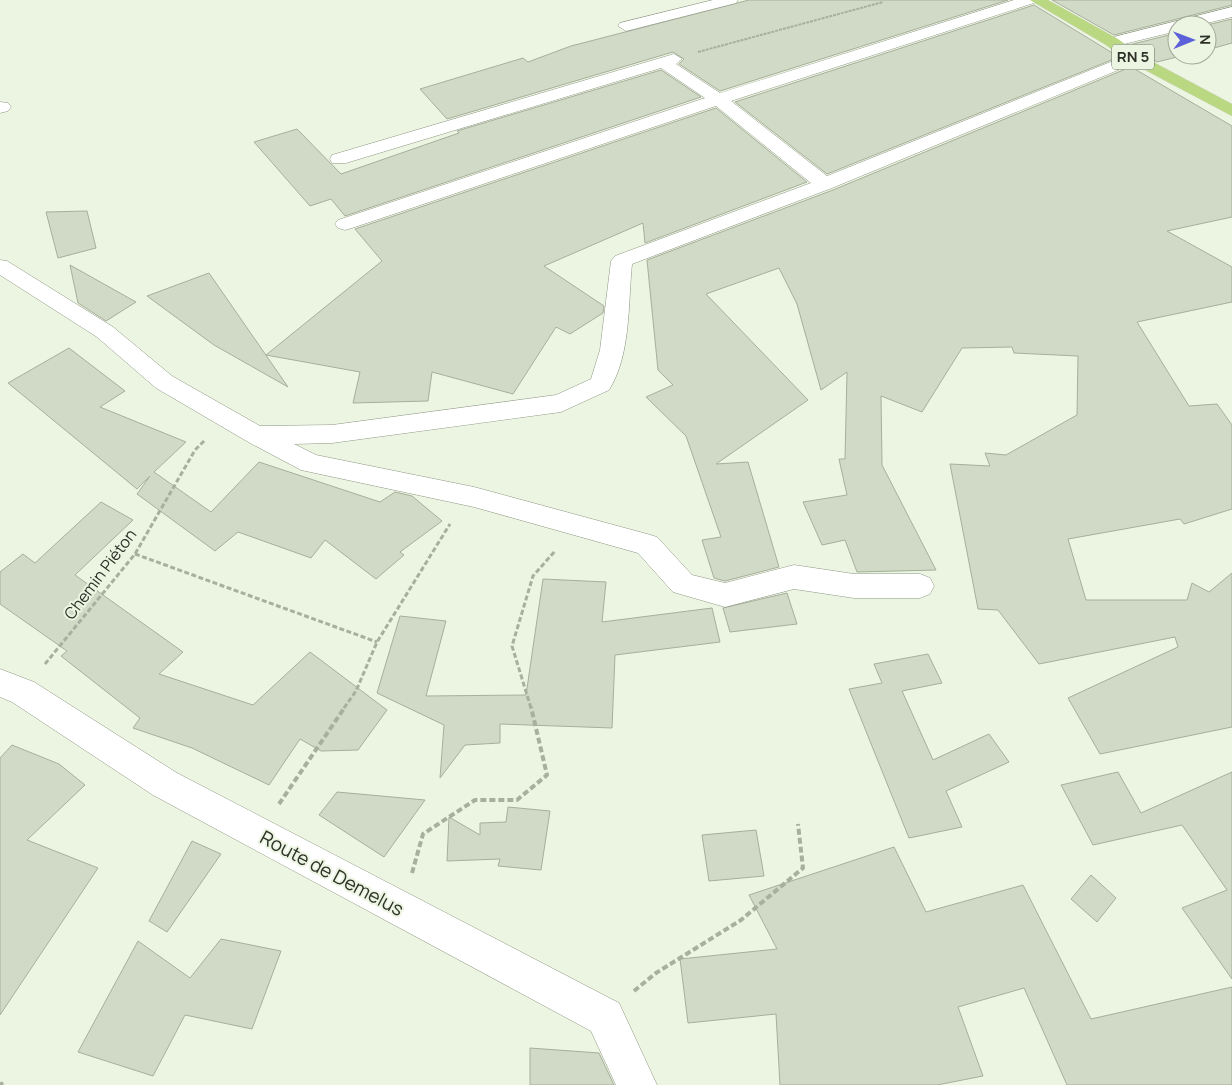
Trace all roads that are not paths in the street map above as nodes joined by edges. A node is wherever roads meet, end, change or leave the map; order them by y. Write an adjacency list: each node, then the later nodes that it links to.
1 (731, 0): 6 (street)
2 (1029, 0): 10 (street)
3 (1037, 0): 8 (main road, RN 5)
4 (1232, 12): 5 (street)
5 (1217, 16)
6 (626, 26)
7 (1167, 28): 8 (street)
8 (1112, 42): 9 (main road, RN 5)
9 (1134, 58): 11 (main road, RN 5); 13 (street)
10 (718, 99): 12 (street); 13 (street); 14 (street)
11 (1232, 111)
12 (338, 159)
13 (825, 184): 16 (street)
14 (345, 224)
15 (0, 266): 16 (street)
16 (256, 436): 17 (street)
17 (920, 586)
18 (11, 688): 19 (street, Route de Demelus)
19 (637, 1085)

